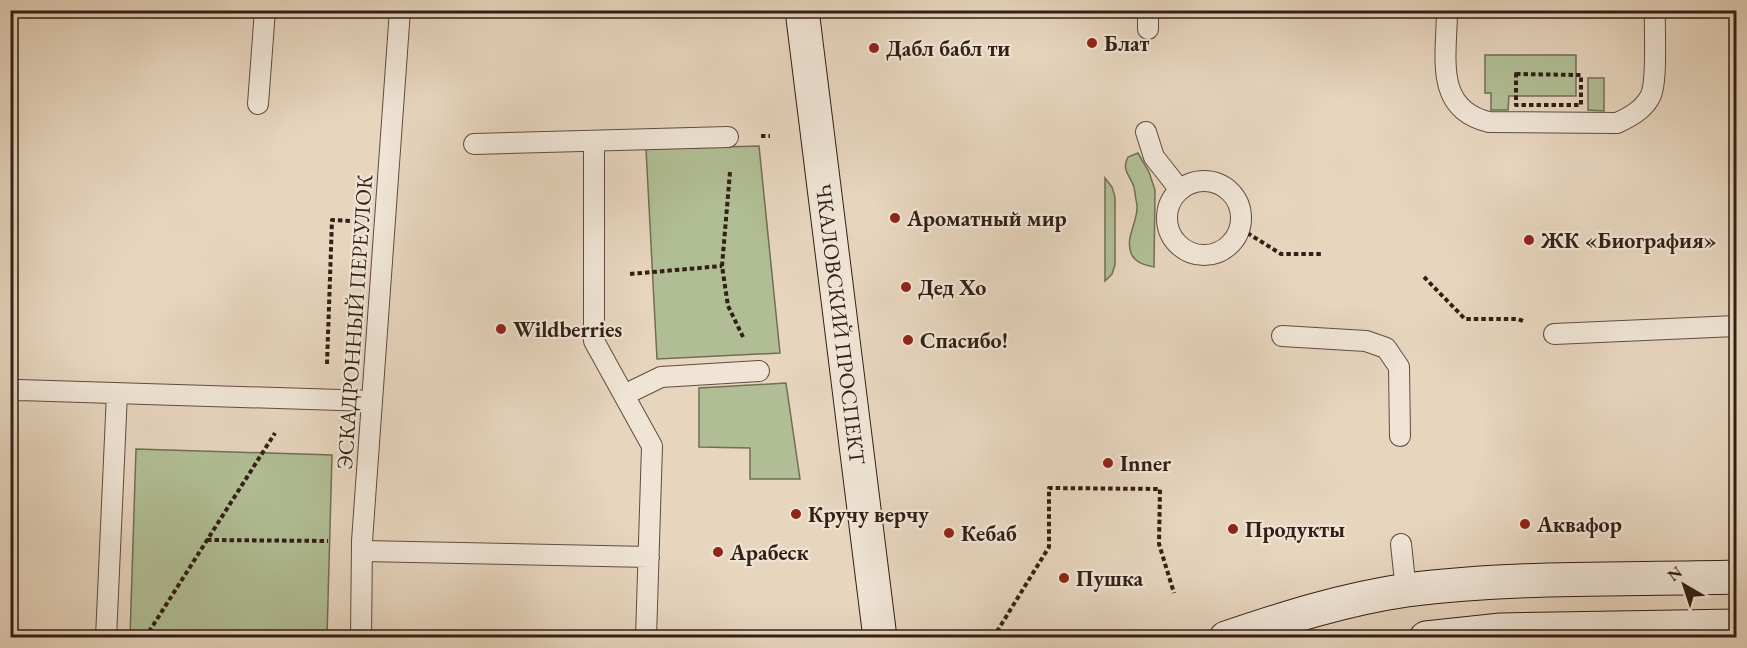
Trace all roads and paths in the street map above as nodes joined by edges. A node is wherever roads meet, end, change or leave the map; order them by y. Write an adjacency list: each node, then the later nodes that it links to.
1 (265, 10): 6 (lane)
2 (400, 10): 27 (lane, ЭСКАДРОННЫЙ ПЕРЕУЛОК)
3 (802, 10): 42 (street, ЧКАЛОВСКИЙ ПРОСПЕКТ)
4 (1447, 10): 5 (lane)
5 (1654, 10)
6 (258, 104)
7 (1146, 132): 11 (lane)
8 (728, 137): 9 (lane); 15 (path)
9 (594, 141): 10 (lane); 16 (lane)
10 (474, 144)
11 (1180, 190): 13 (lane); 13 (lane)
12 (348, 221): 26 (path)
13 (1241, 229): 14 (path)
14 (1321, 254)
15 (722, 266): 16 (path); 21 (path)
16 (594, 277): 24 (lane)
17 (1424, 277): 19 (path)
18 (1737, 326): 19 (lane)
19 (1554, 334)
20 (1282, 336): 28 (lane)
21 (759, 371): 24 (lane)
22 (10, 391): 23 (lane)
23 (117, 393): 25 (lane); 38 (lane)
24 (624, 395): 32 (lane)
25 (297, 398): 26 (lane); 29 (path)
26 (326, 399): 27 (lane)
27 (372, 401): 31 (lane, ЭСКАДРОННЫЙ ПЕРЕУЛОК)
28 (1400, 436)
29 (206, 540): 31 (path); 39 (path)
30 (1401, 544): 34 (lane)
31 (362, 546): 32 (lane); 40 (lane, ЭСКАДРОННЫЙ ПЕРЕУЛОК)
32 (649, 557): 41 (lane)
33 (1737, 577): 34 (street)
34 (1406, 591): 44 (street)
35 (1173, 593): 43 (path)
36 (1737, 626): 37 (street)
37 (1433, 637)
38 (106, 638)
39 (145, 638)
40 (361, 638)
41 (646, 638)
42 (880, 638)
43 (993, 638)
44 (1226, 638)

